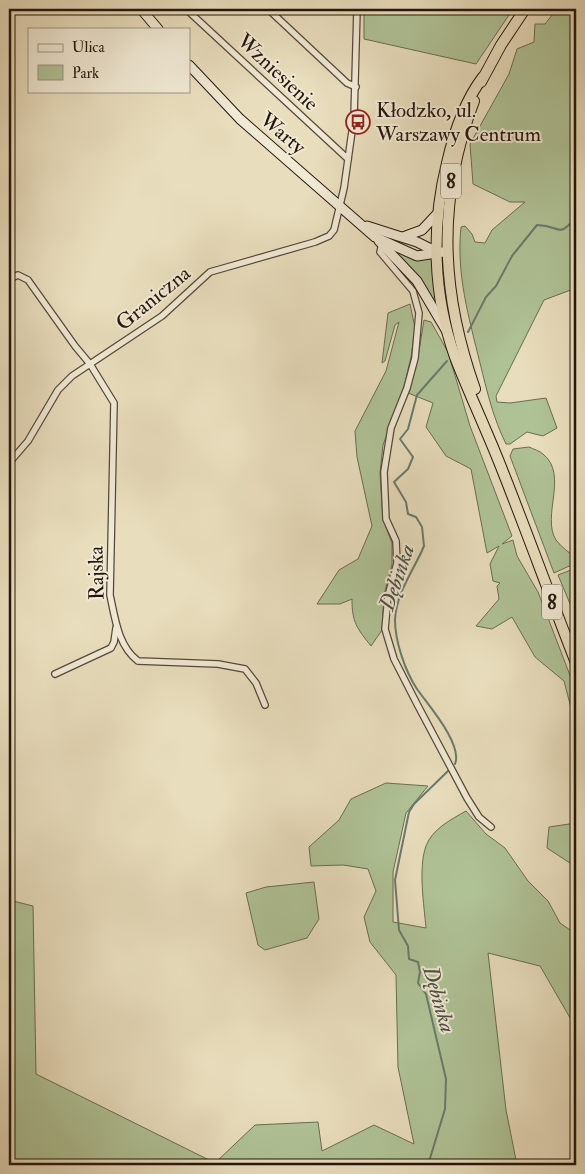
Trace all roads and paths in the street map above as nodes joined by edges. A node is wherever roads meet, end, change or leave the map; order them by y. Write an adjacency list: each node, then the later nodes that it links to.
1 (141, 9): 6 (main road)
2 (186, 9): 10 (street, Wzniesienie)
3 (268, 9): 8 (street)
4 (357, 9): 8 (street)
5 (525, 9): 9 (highway, 8)
6 (157, 28)
7 (190, 66): 11 (main road, Warty)
8 (356, 87): 10 (street)
9 (467, 110): 12 (highway, 8); 16 (highway, 8)
10 (348, 159): 11 (street)
11 (340, 204): 13 (main road, Warty); 20 (street, Graniczna)
12 (437, 214): 14 (main road); 16 (highway, 8)
13 (360, 222): 14 (main road, Warty); 15 (main road, Warty)
14 (402, 237): 16 (main road, Warty)
15 (379, 240): 16 (main road, Warty); 18 (main road); 26 (street)
16 (442, 252): 18 (highway, 8); 19 (highway, 8)
17 (9, 279): 20 (street, Rajska)
18 (448, 334): 19 (highway, 8)
19 (459, 356): 23 (highway, 8)
20 (90, 364): 21 (street, Graniczna); 22 (street, Rajska)
21 (9, 463)
22 (116, 624): 24 (street); 25 (street, Rajska)
23 (576, 663)
24 (55, 674)
25 (265, 705)
26 (491, 827)

